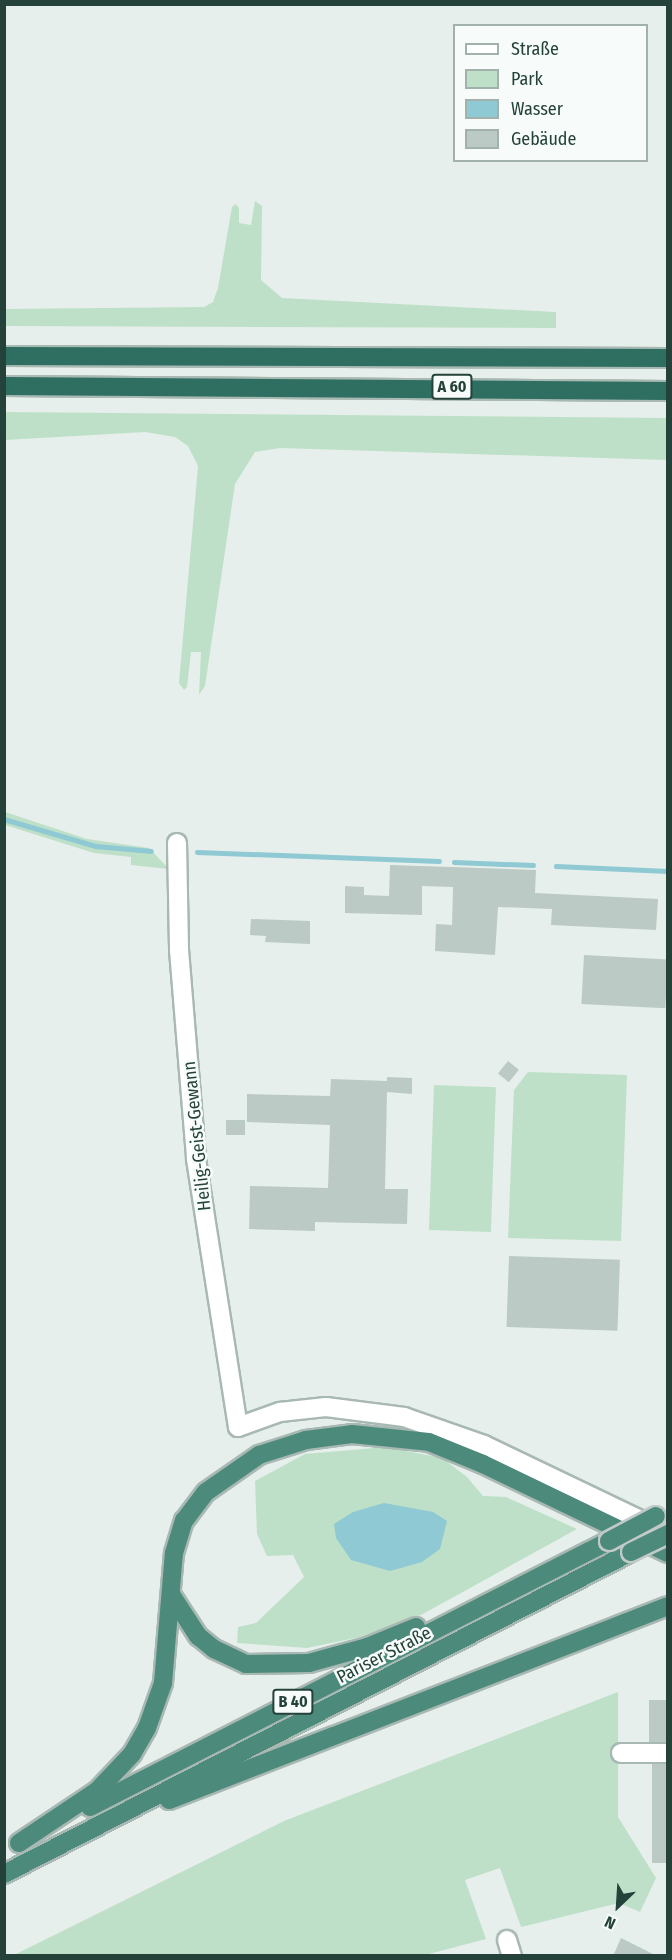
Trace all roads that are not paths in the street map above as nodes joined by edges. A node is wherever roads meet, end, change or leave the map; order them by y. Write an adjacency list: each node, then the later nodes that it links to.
1 (4, 356): 2 (highway, A 60)
2 (668, 358)
3 (4, 386): 4 (highway, A 60)
4 (668, 391)
5 (177, 843): 7 (street, Heilig-Geist-Gewann)
6 (662, 1513): 10 (highway, Pariser Straße / B 40, bridge)
7 (668, 1533): 14 (highway, Pariser Straße / B 40, bridge)
8 (668, 1553): 9 (highway)
9 (172, 1596): 10 (highway); 15 (highway)
10 (495, 1599): 15 (highway, Pariser Straße / B 40)
11 (668, 1606): 14 (highway)
12 (668, 1753): 13 (street)
13 (621, 1754)
14 (104, 1823): 16 (highway, Pariser Straße / B 40)
15 (12, 1847)
16 (4, 1874)

